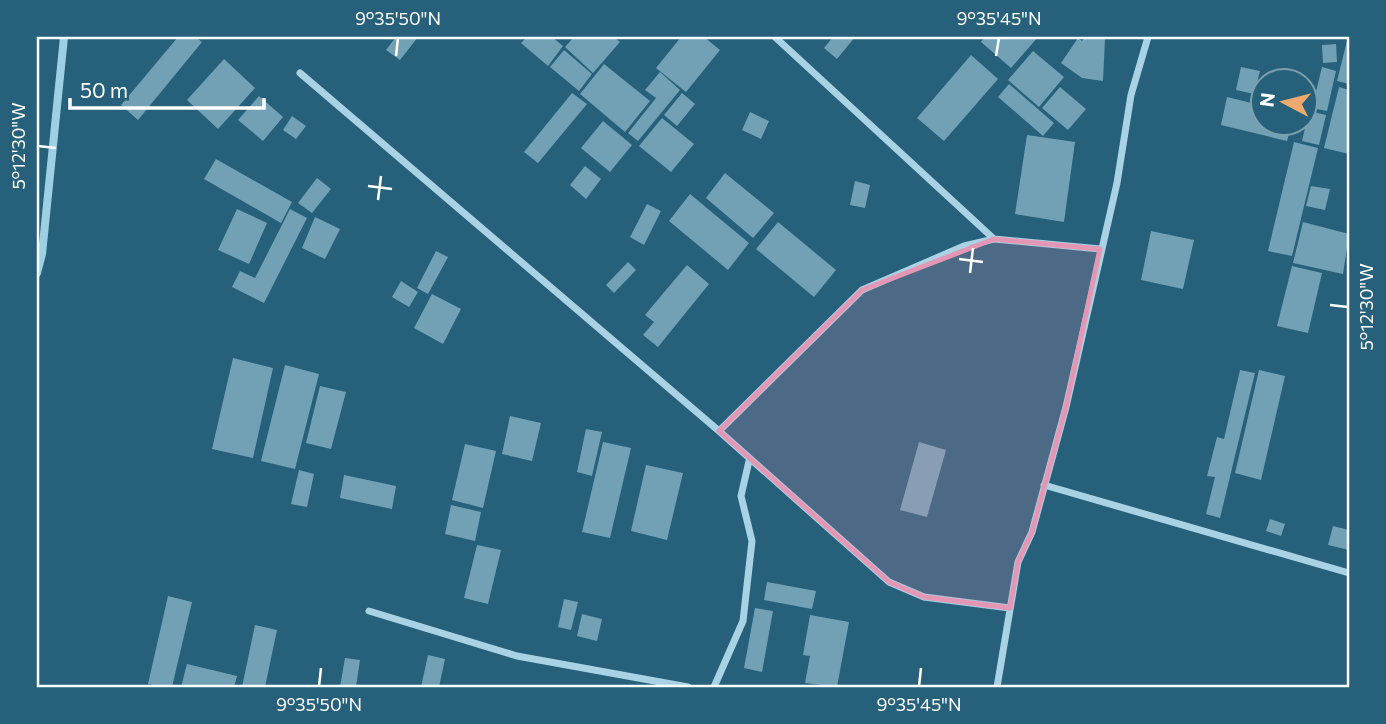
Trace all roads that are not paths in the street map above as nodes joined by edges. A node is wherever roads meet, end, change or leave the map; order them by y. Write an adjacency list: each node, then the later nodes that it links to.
1 (775, 37): 4 (street)
2 (1148, 37): 5 (street)
3 (300, 73): 6 (street)
4 (995, 239): 5 (street); 6 (street)
5 (1100, 249): 8 (street)
6 (719, 431): 7 (street)
7 (749, 461): 10 (street); 13 (street)
8 (1044, 485): 9 (street); 10 (street)
9 (1349, 573)
10 (1010, 608): 14 (street)
11 (369, 611): 12 (street)
12 (688, 687)
13 (714, 687)
14 (997, 687)

